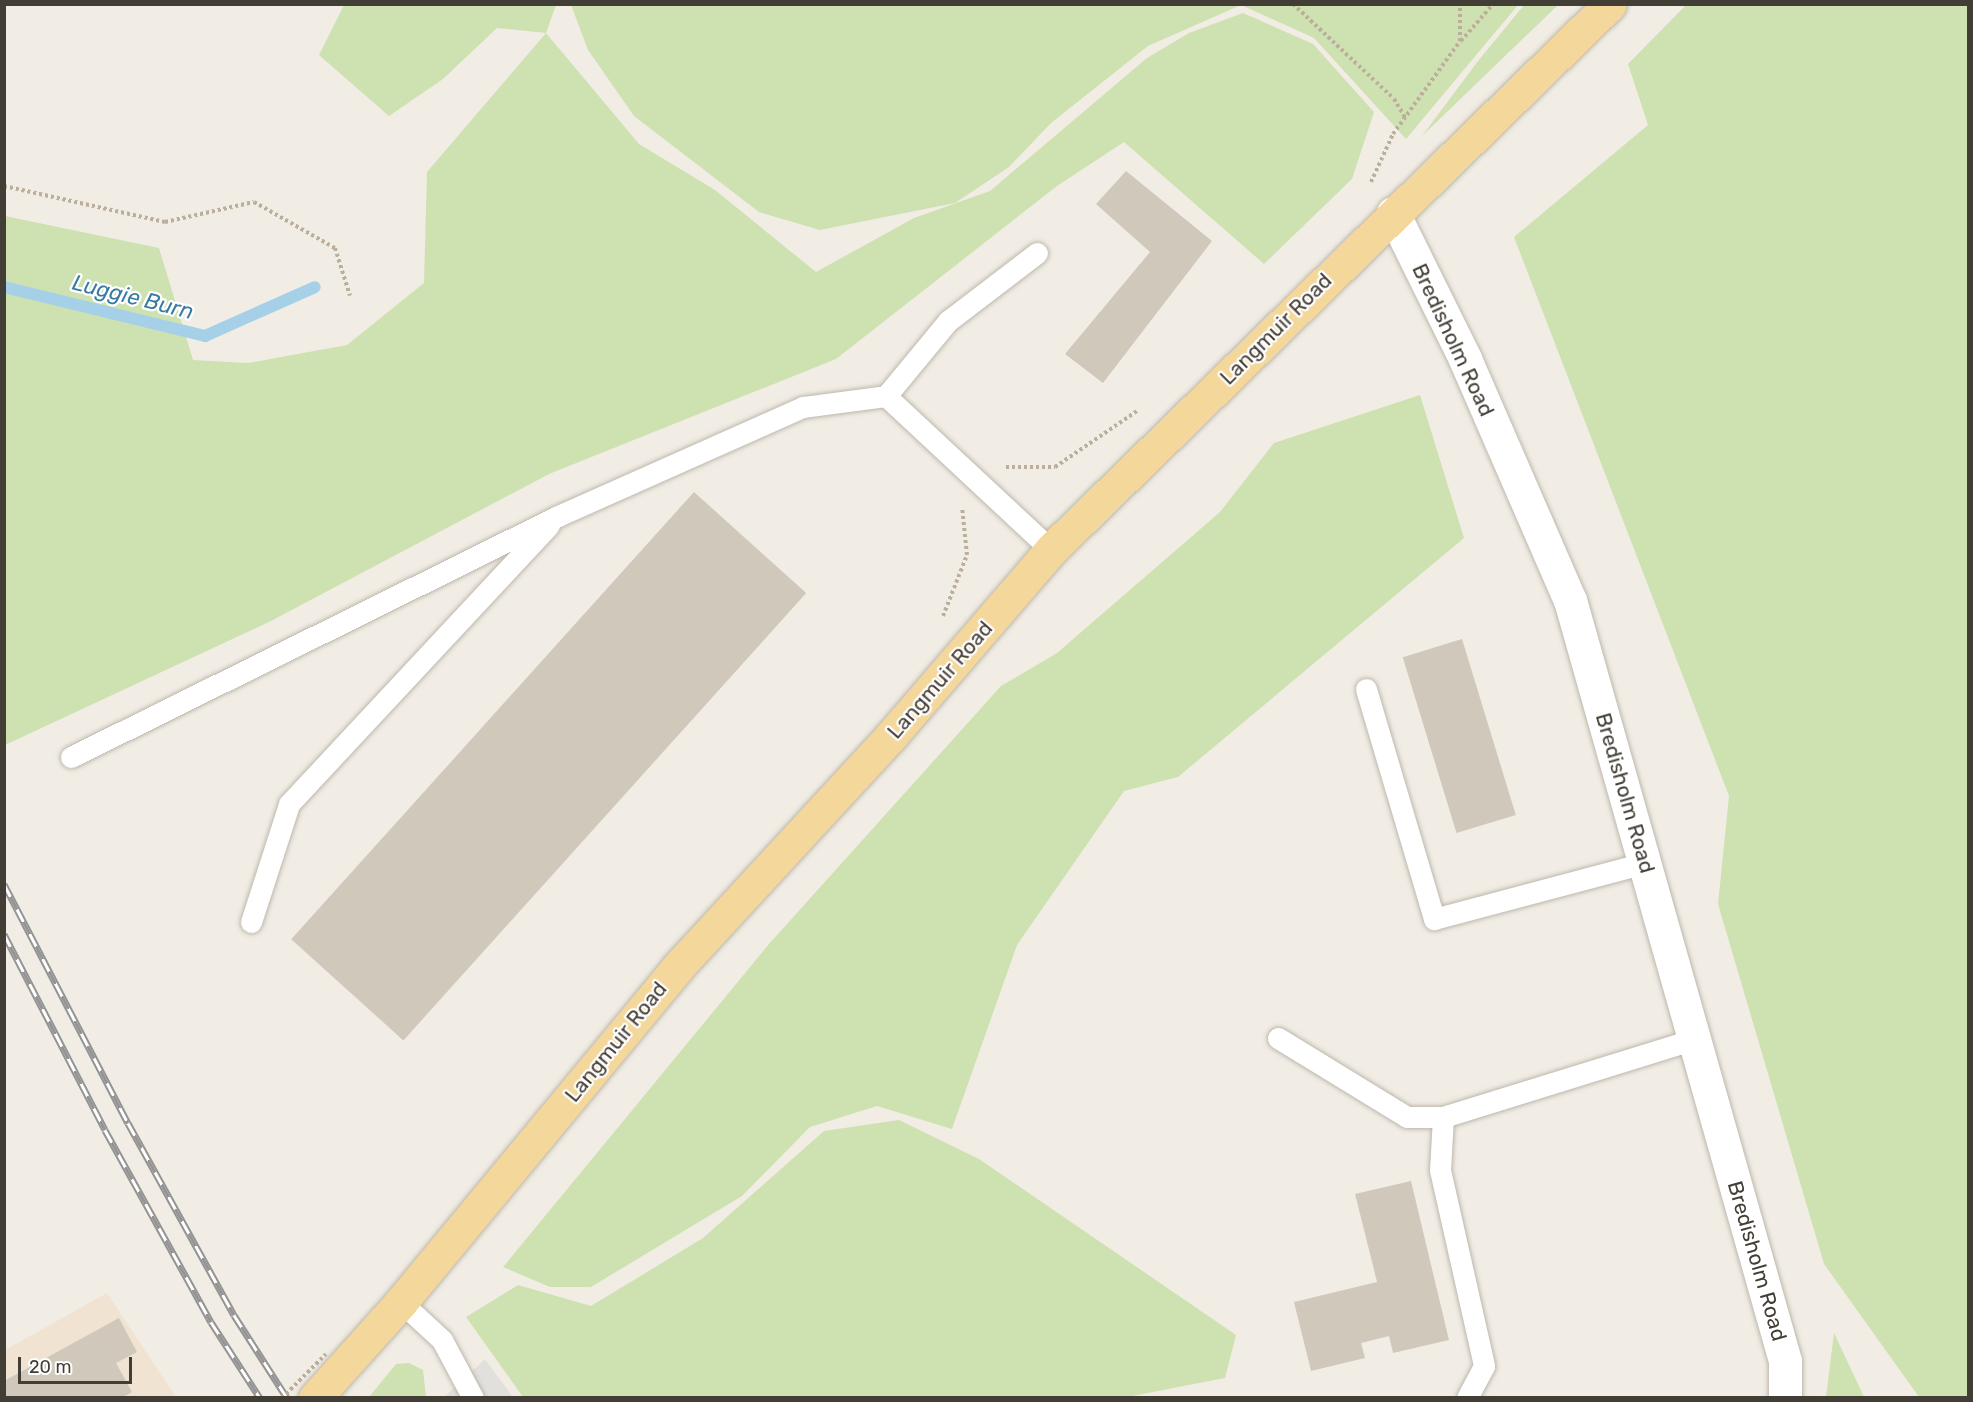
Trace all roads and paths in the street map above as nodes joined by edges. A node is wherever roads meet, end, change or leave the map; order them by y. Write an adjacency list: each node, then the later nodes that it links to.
1 (1293, 4): 6 (path)
2 (1460, 4): 5 (path)
3 (1493, 4): 5 (path)
4 (1610, 4): 9 (main road, Langmuir Road)
5 (1460, 41): 6 (path)
6 (1406, 118): 8 (path)
7 (4, 186): 11 (path)
8 (1366, 193)
9 (1393, 213): 14 (main road, Langmuir Road); 17 (street, Bredisholm Road)
10 (1037, 253): 12 (lane)
11 (350, 296)
12 (886, 396): 13 (lane); 14 (lane)
13 (558, 516): 16 (lane); 18 (lane)
14 (1051, 550): 22 (main road, Langmuir Road)
15 (1366, 689): 17 (lane)
16 (71, 757)
17 (1645, 863): 20 (street, Bredisholm Road)
18 (251, 922)
19 (1278, 1038): 21 (lane)
20 (1695, 1039): 21 (lane); 28 (street, Bredisholm Road)
21 (1443, 1118): 27 (lane)
22 (401, 1302): 23 (main road, Langmuir Road); 26 (lane)
23 (332, 1364): 24 (path, bridge); 25 (main road, Langmuir Road)
24 (282, 1398)
25 (315, 1398)
26 (473, 1398)
27 (1467, 1398)
28 (1785, 1398)

